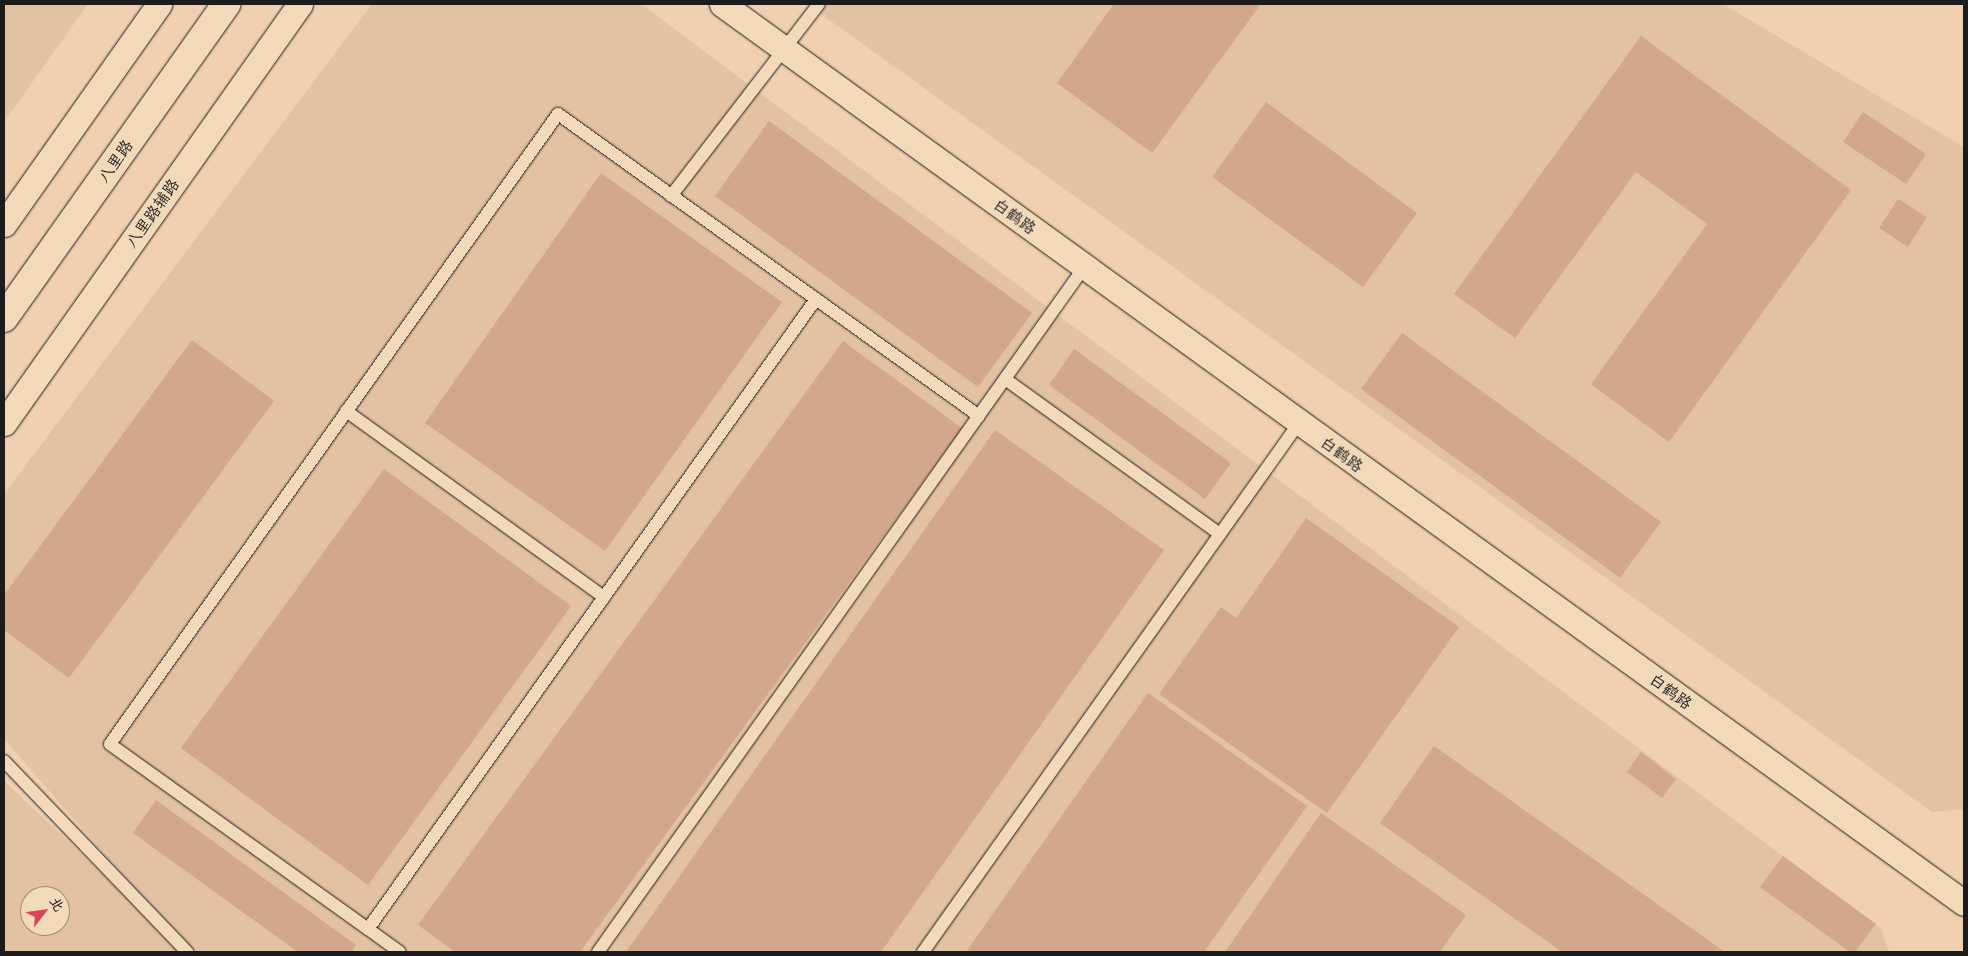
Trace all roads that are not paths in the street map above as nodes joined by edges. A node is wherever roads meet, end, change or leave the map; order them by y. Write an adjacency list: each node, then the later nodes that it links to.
1 (159, 4): 8 (street)
2 (226, 4): 11 (main road, 八里路)
3 (300, 4): 15 (street, 八里路辅路)
4 (722, 4): 6 (street, 白鹤路)
5 (819, 4): 6 (lane)
6 (782, 47): 7 (lane); 9 (street, 白鹤路)
7 (672, 196): 10 (lane); 13 (lane)
8 (4, 224)
9 (1085, 266): 12 (lane); 16 (street, 白鹤路)
10 (816, 300): 14 (lane); 18 (lane)
11 (4, 318)
12 (1005, 380): 14 (lane); 17 (lane)
13 (346, 411): 18 (lane); 21 (lane)
14 (979, 416): 24 (lane)
15 (4, 423)
16 (1299, 423): 17 (lane); 20 (street, 白鹤路)
17 (1220, 534): 25 (lane)
18 (604, 596): 21 (lane)
19 (4, 761): 22 (lane)
20 (1964, 902)
21 (368, 929): 23 (lane)
22 (187, 952)
23 (400, 952)
24 (598, 952)
25 (923, 952)

